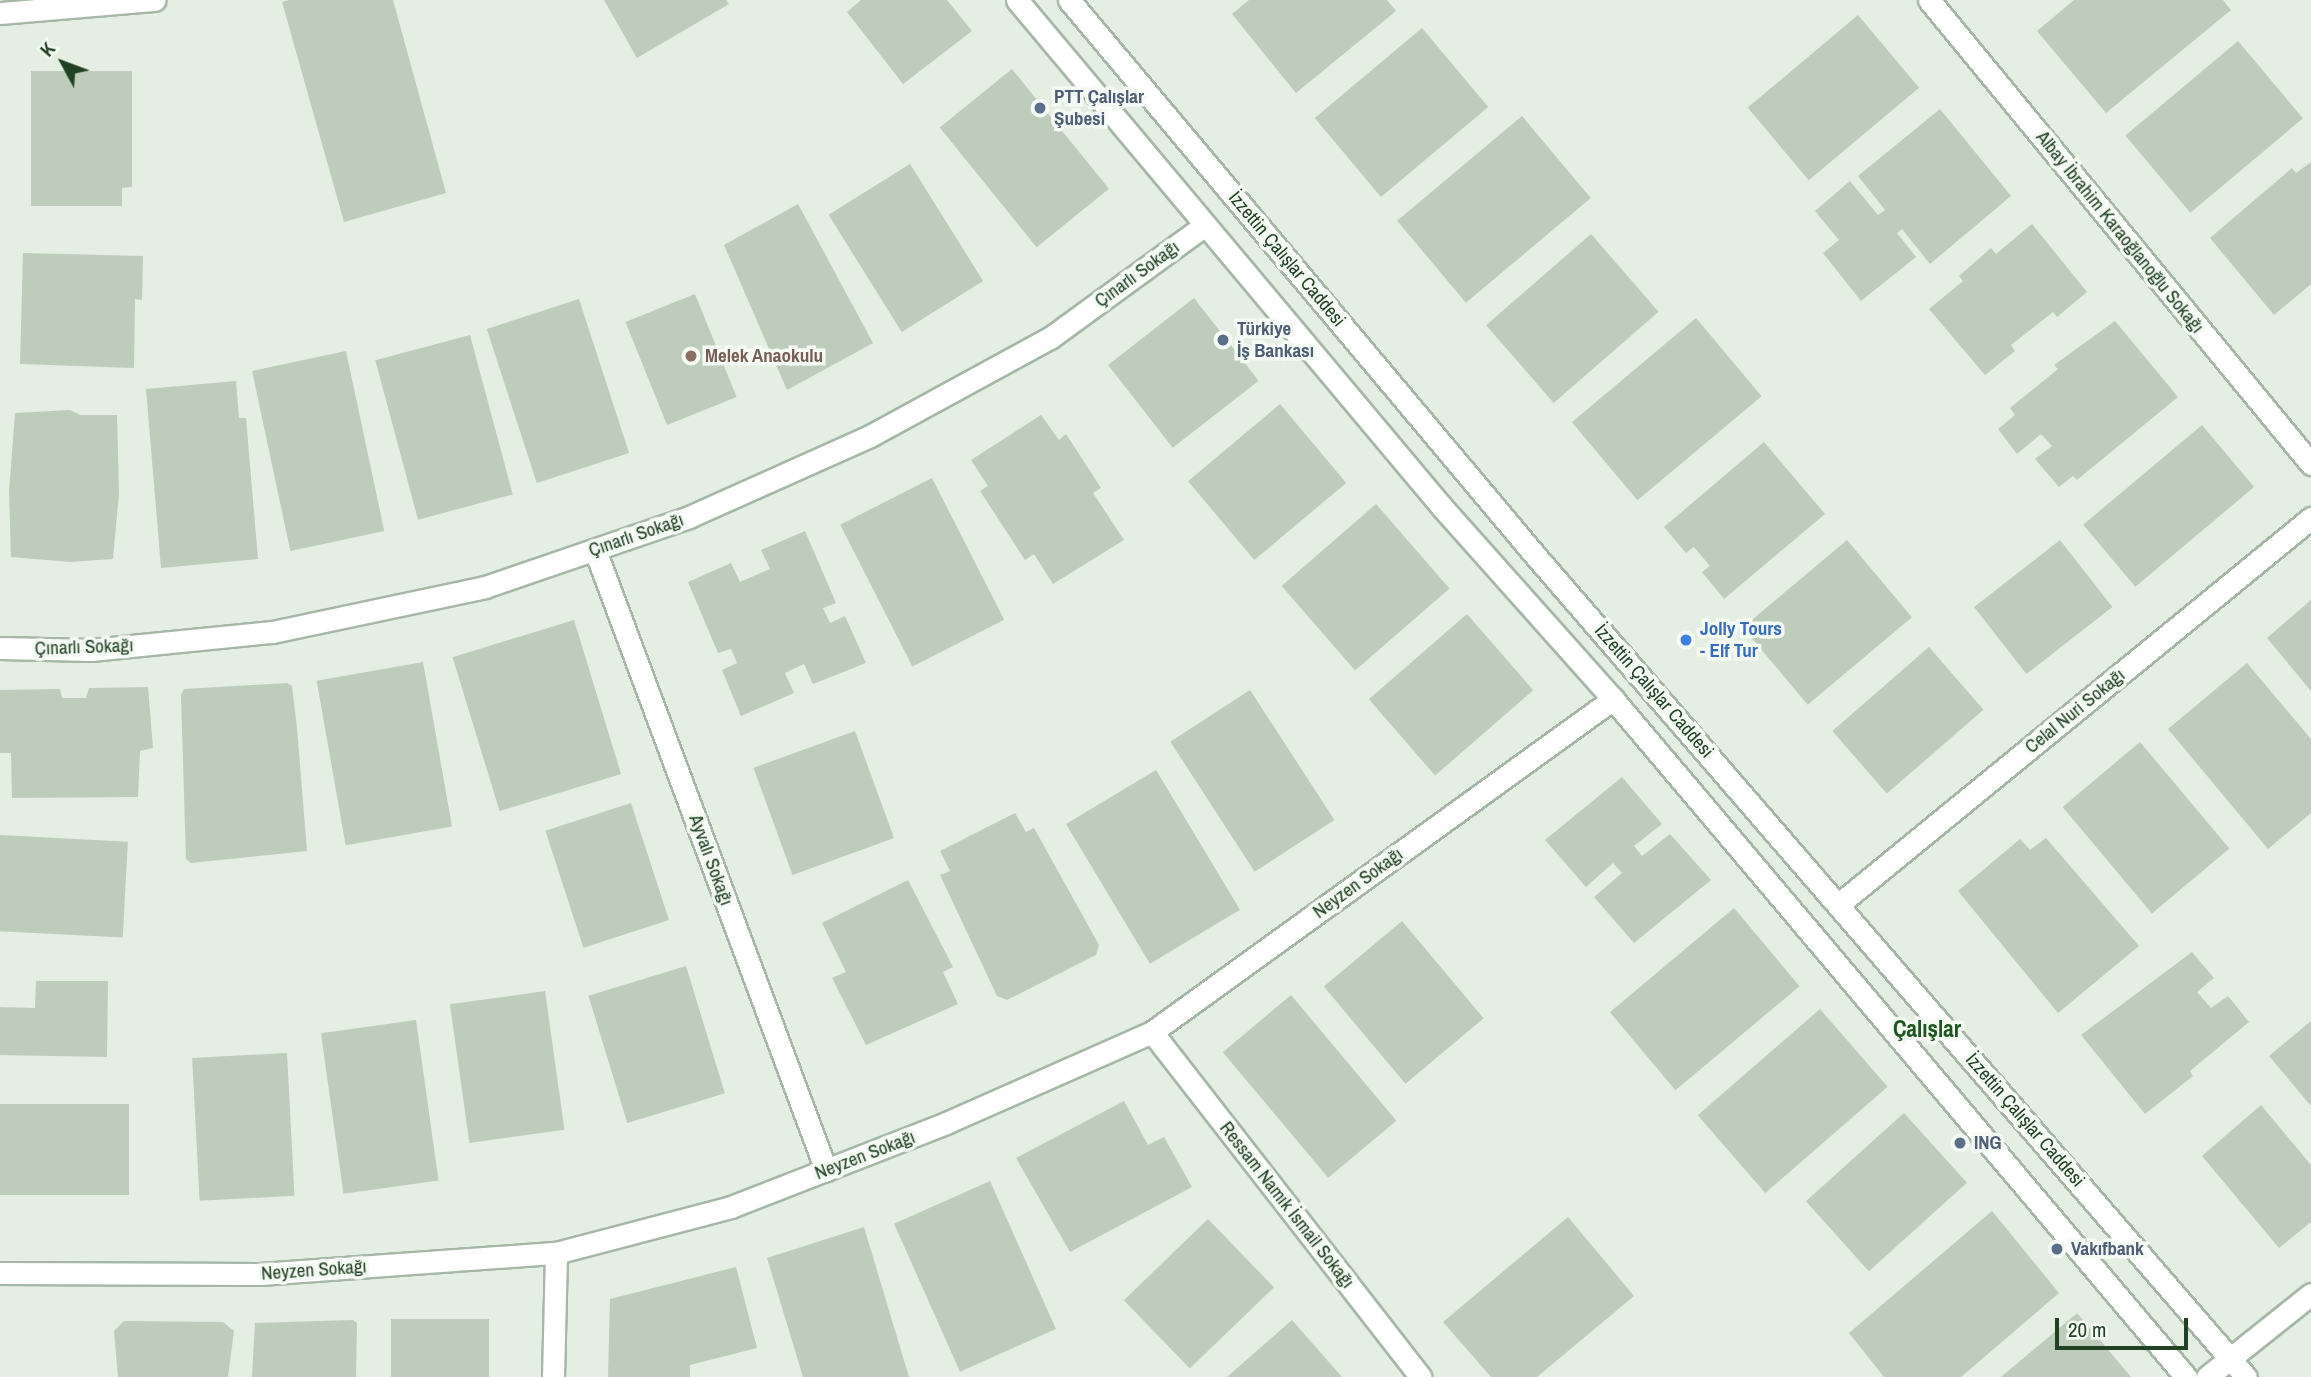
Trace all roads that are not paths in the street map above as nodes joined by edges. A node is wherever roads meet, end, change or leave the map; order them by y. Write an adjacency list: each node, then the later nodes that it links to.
1 (154, 0): 5 (street)
2 (1017, 0): 6 (street, İzzettin Çalışlar Caddesi)
3 (1069, 0): 12 (street, İzzettin Çalışlar Caddesi)
4 (1929, 0): 7 (street, Albay İbrahim Karaoğlanoğlu Sokağı)
5 (0, 13)
6 (1205, 225): 9 (street, Çınarlı Sokağı); 11 (street, İzzettin Çalışlar Caddesi)
7 (2311, 464)
8 (2311, 518): 12 (street, Celal Nuri Sokağı)
9 (595, 550): 10 (street, Çınarlı Sokağı); 14 (street, Ayvalı Sokağı)
10 (0, 648)
11 (1613, 699): 13 (street, Neyzen Sokağı); 21 (street, İzzettin Çalışlar Caddesi)
12 (1839, 904): 18 (street, İzzettin Çalışlar Caddesi)
13 (1152, 1032): 14 (street, Neyzen Sokağı); 20 (street, Ressam Namık İsmail Sokağı)
14 (826, 1170): 15 (street, Neyzen Sokağı)
15 (556, 1253): 16 (street, Neyzen Sokağı); 19 (street)
16 (0, 1273)
17 (2311, 1294): 18 (street)
18 (2230, 1359): 22 (street); 23 (street, İzzettin Çalışlar Caddesi)
19 (553, 1377)
20 (1421, 1377)
21 (2186, 1377)
22 (2207, 1377)
23 (2246, 1377)

